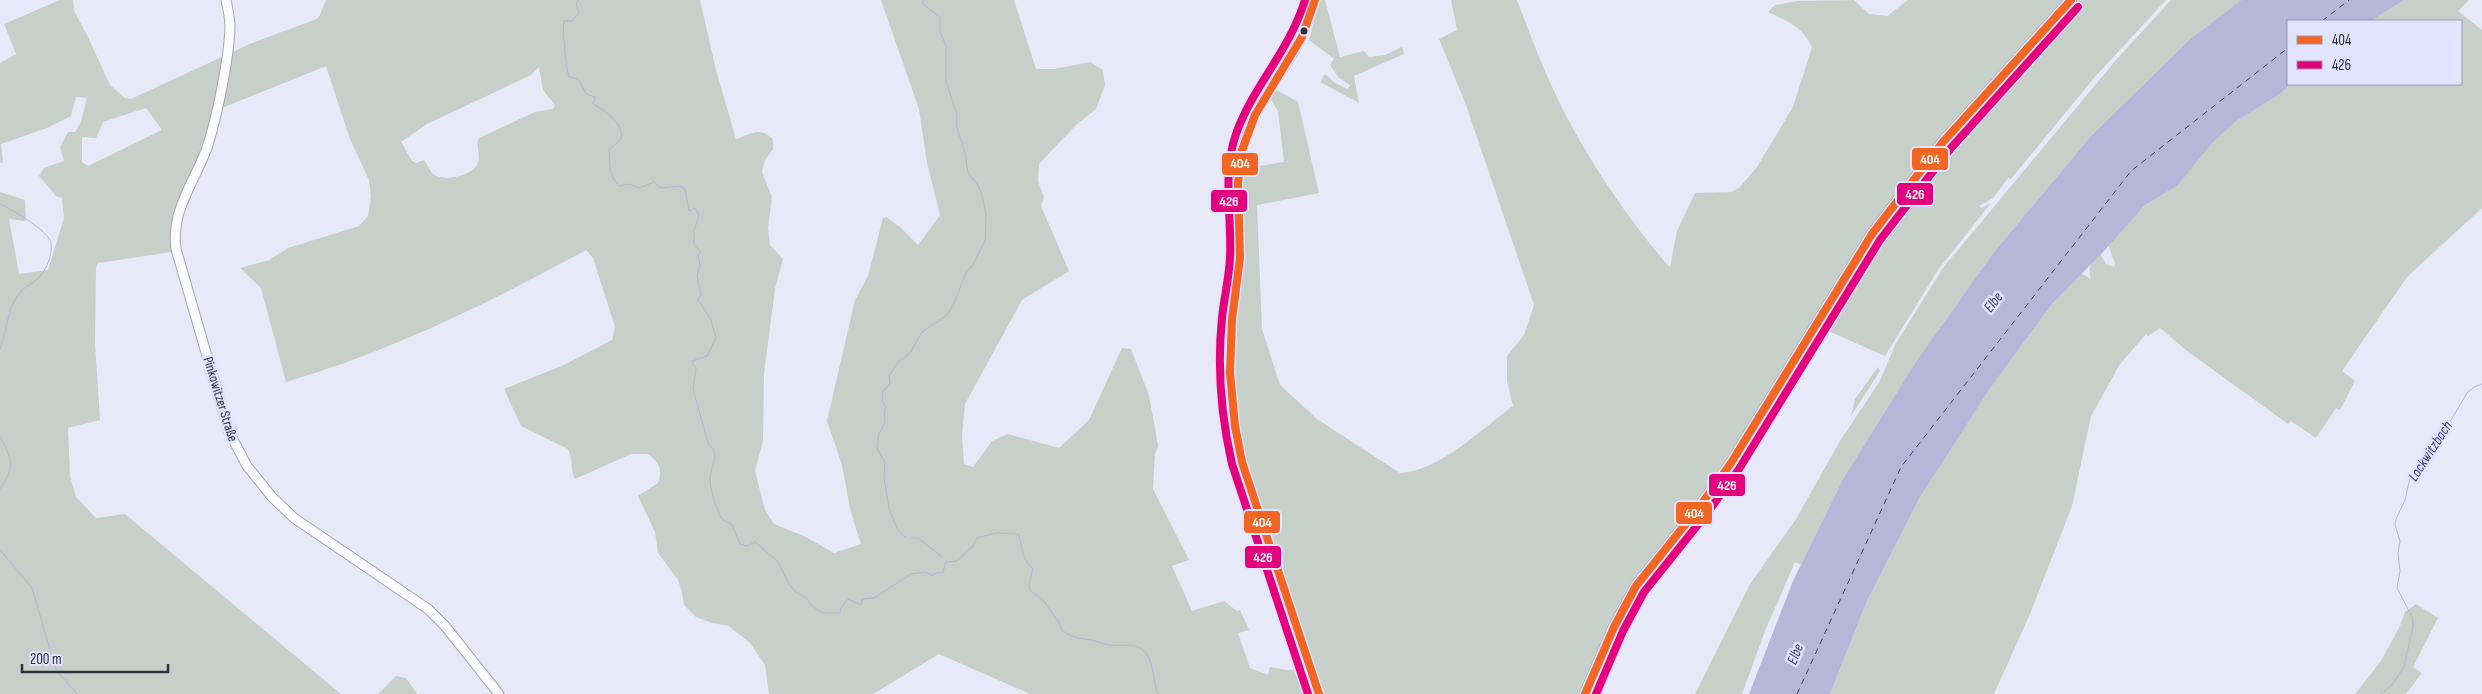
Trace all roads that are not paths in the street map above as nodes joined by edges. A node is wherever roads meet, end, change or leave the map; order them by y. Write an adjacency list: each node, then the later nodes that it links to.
1 (226, 0): 4 (street, Pinkowitzer Straße)
2 (1315, 0): 5 (street)
3 (2071, 0): 6 (main road)
4 (499, 694)
5 (1318, 694)
6 (1585, 694)

